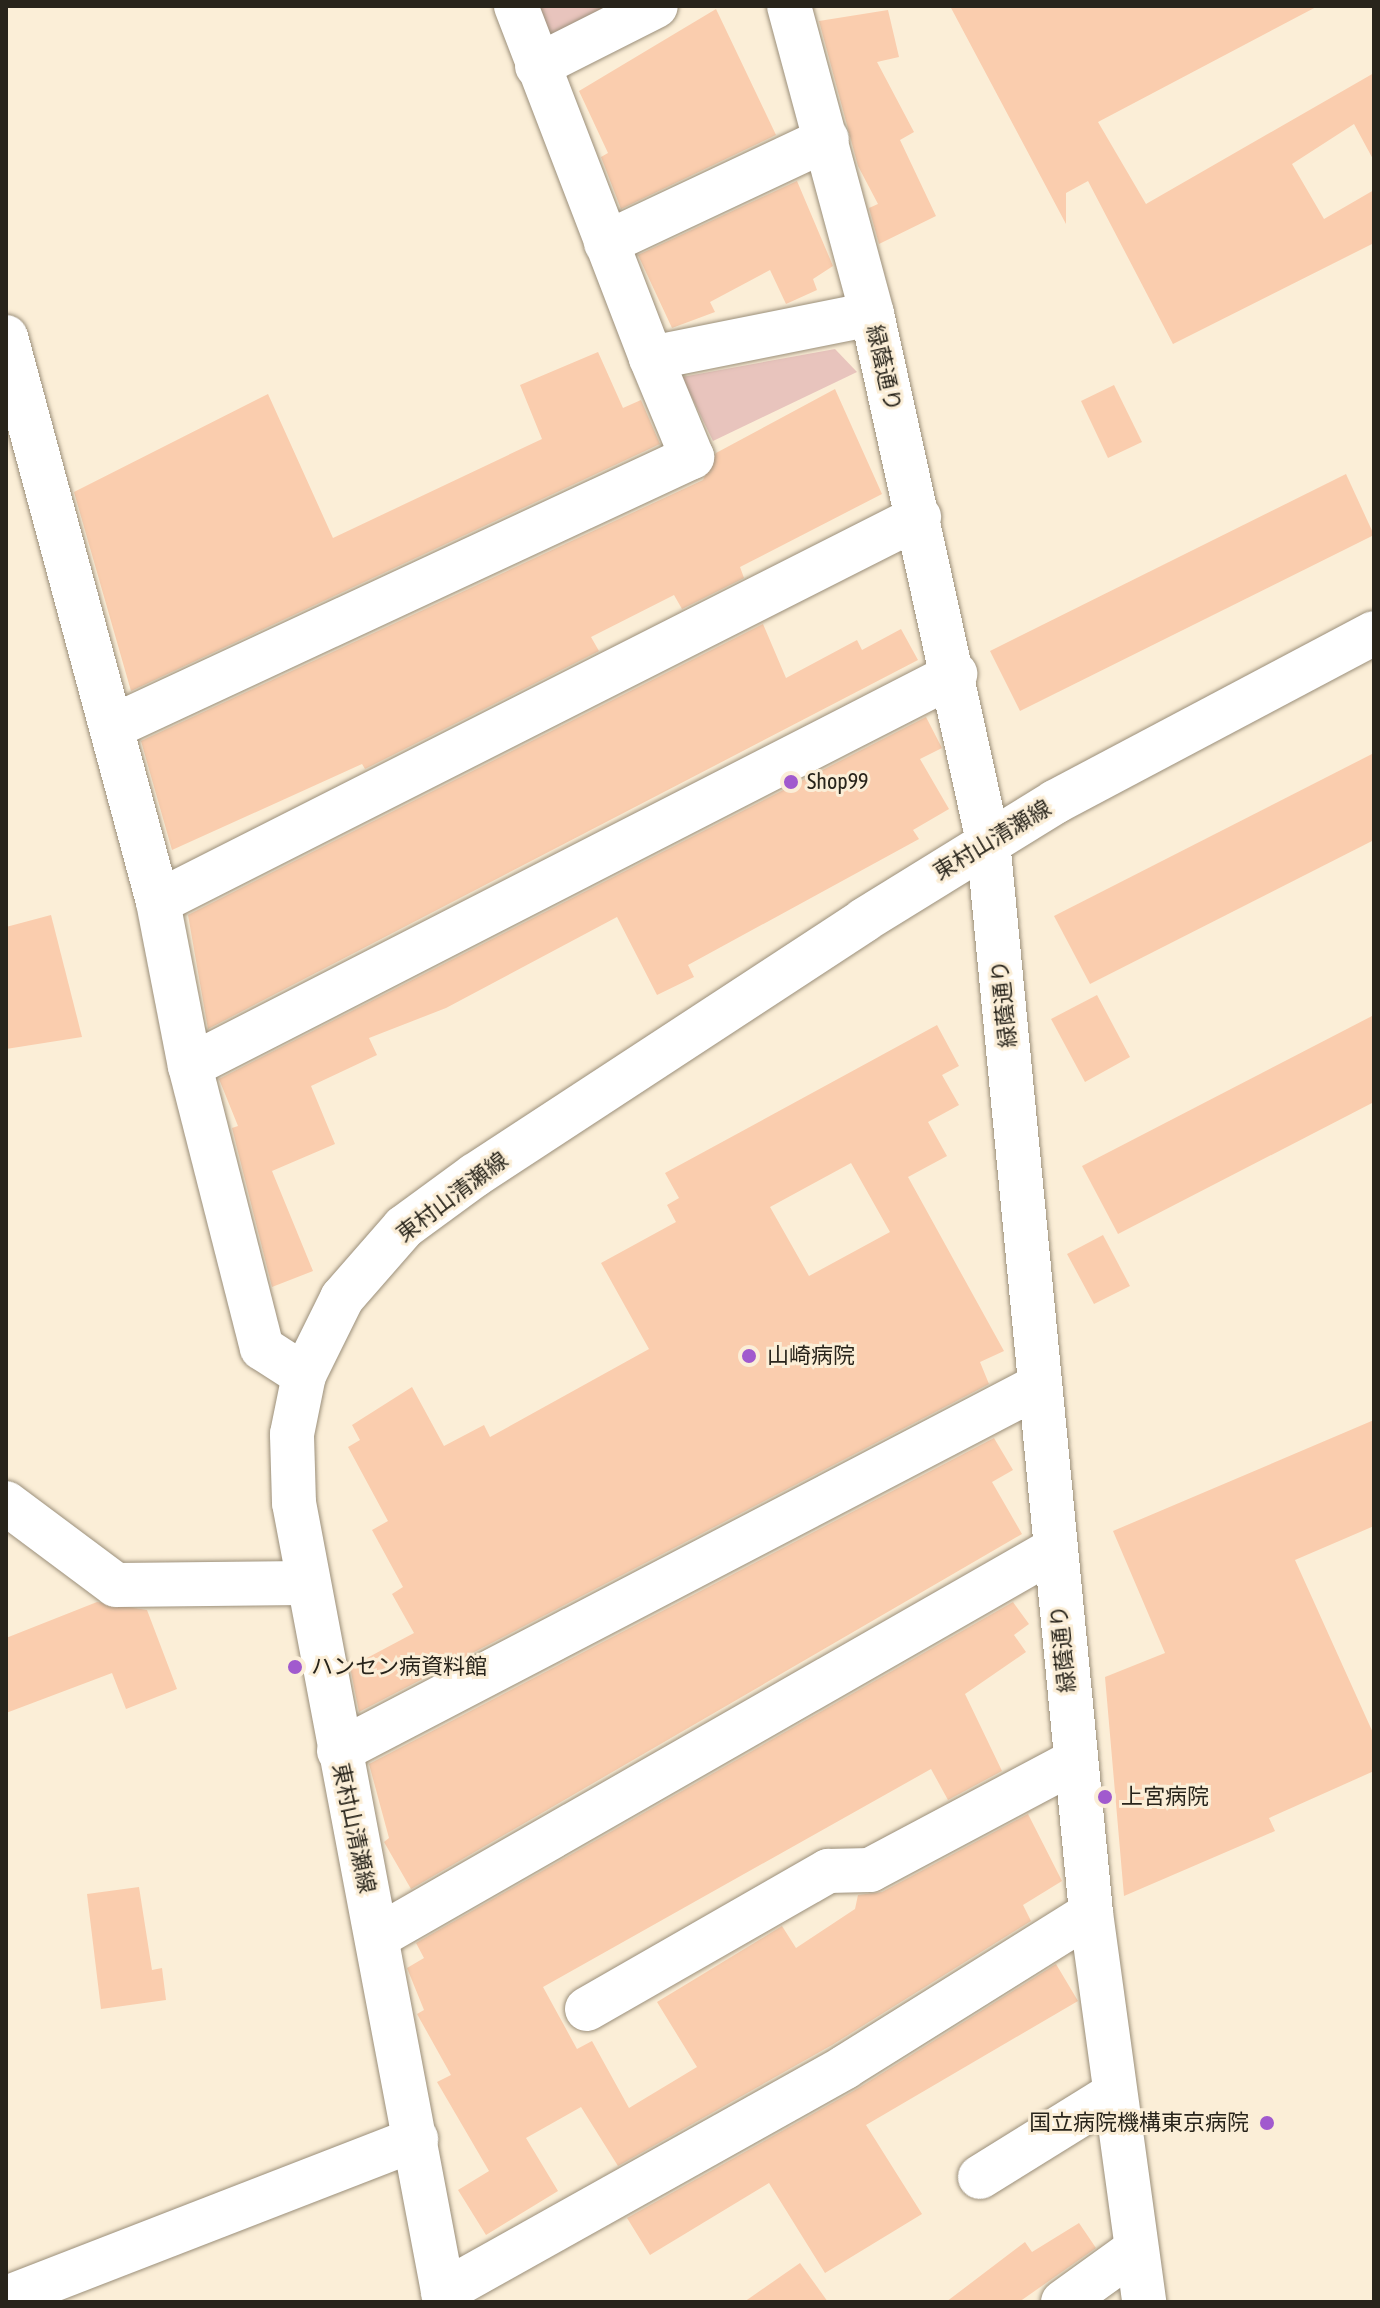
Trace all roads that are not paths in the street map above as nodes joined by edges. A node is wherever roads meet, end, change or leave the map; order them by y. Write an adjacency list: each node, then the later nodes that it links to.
1 (516, 6): 4 (street)
2 (656, 6): 4 (street)
3 (789, 6): 5 (street)
4 (537, 66): 6 (street)
5 (827, 139): 6 (street); 7 (street)
6 (606, 243): 9 (street)
7 (872, 314): 9 (street, 緑蔭通り); 10 (street, 緑蔭通り)
8 (6, 337): 13 (street)
9 (651, 358): 13 (street)
10 (919, 517): 12 (street, 緑蔭通り); 15 (street)
11 (1374, 633): 14 (street, 東村山清瀬線)
12 (955, 674): 14 (street, 緑蔭通り); 16 (street)
13 (112, 727): 15 (street)
14 (988, 841): 17 (street, 東村山清瀬線); 18 (street, 緑蔭通り)
15 (158, 902): 16 (street)
16 (190, 1066): 17 (street)
17 (304, 1375): 21 (street, 東村山清瀬線)
18 (1037, 1387): 20 (street, 緑蔭通り); 22 (street)
19 (6, 1503): 21 (street)
20 (1053, 1550): 23 (street, 緑蔭通り); 25 (street)
21 (305, 1583): 22 (street, 東村山清瀬線)
22 (339, 1751): 25 (street, 東村山清瀬線)
23 (1075, 1761): 24 (street, 緑蔭通り); 26 (street)
24 (1091, 1913): 27 (street, 緑蔭通り); 31 (street)
25 (377, 1937): 28 (street, 東村山清瀬線)
26 (587, 2009)
27 (1114, 2094): 29 (street); 30 (street, 緑蔭通り)
28 (416, 2139): 31 (street, 東村山清瀬線); 32 (street)
29 (980, 2177)
30 (1134, 2251): 33 (street); 34 (street, 緑蔭通り)
31 (444, 2297)
32 (6, 2298)
33 (1063, 2302)
34 (1144, 2302)

